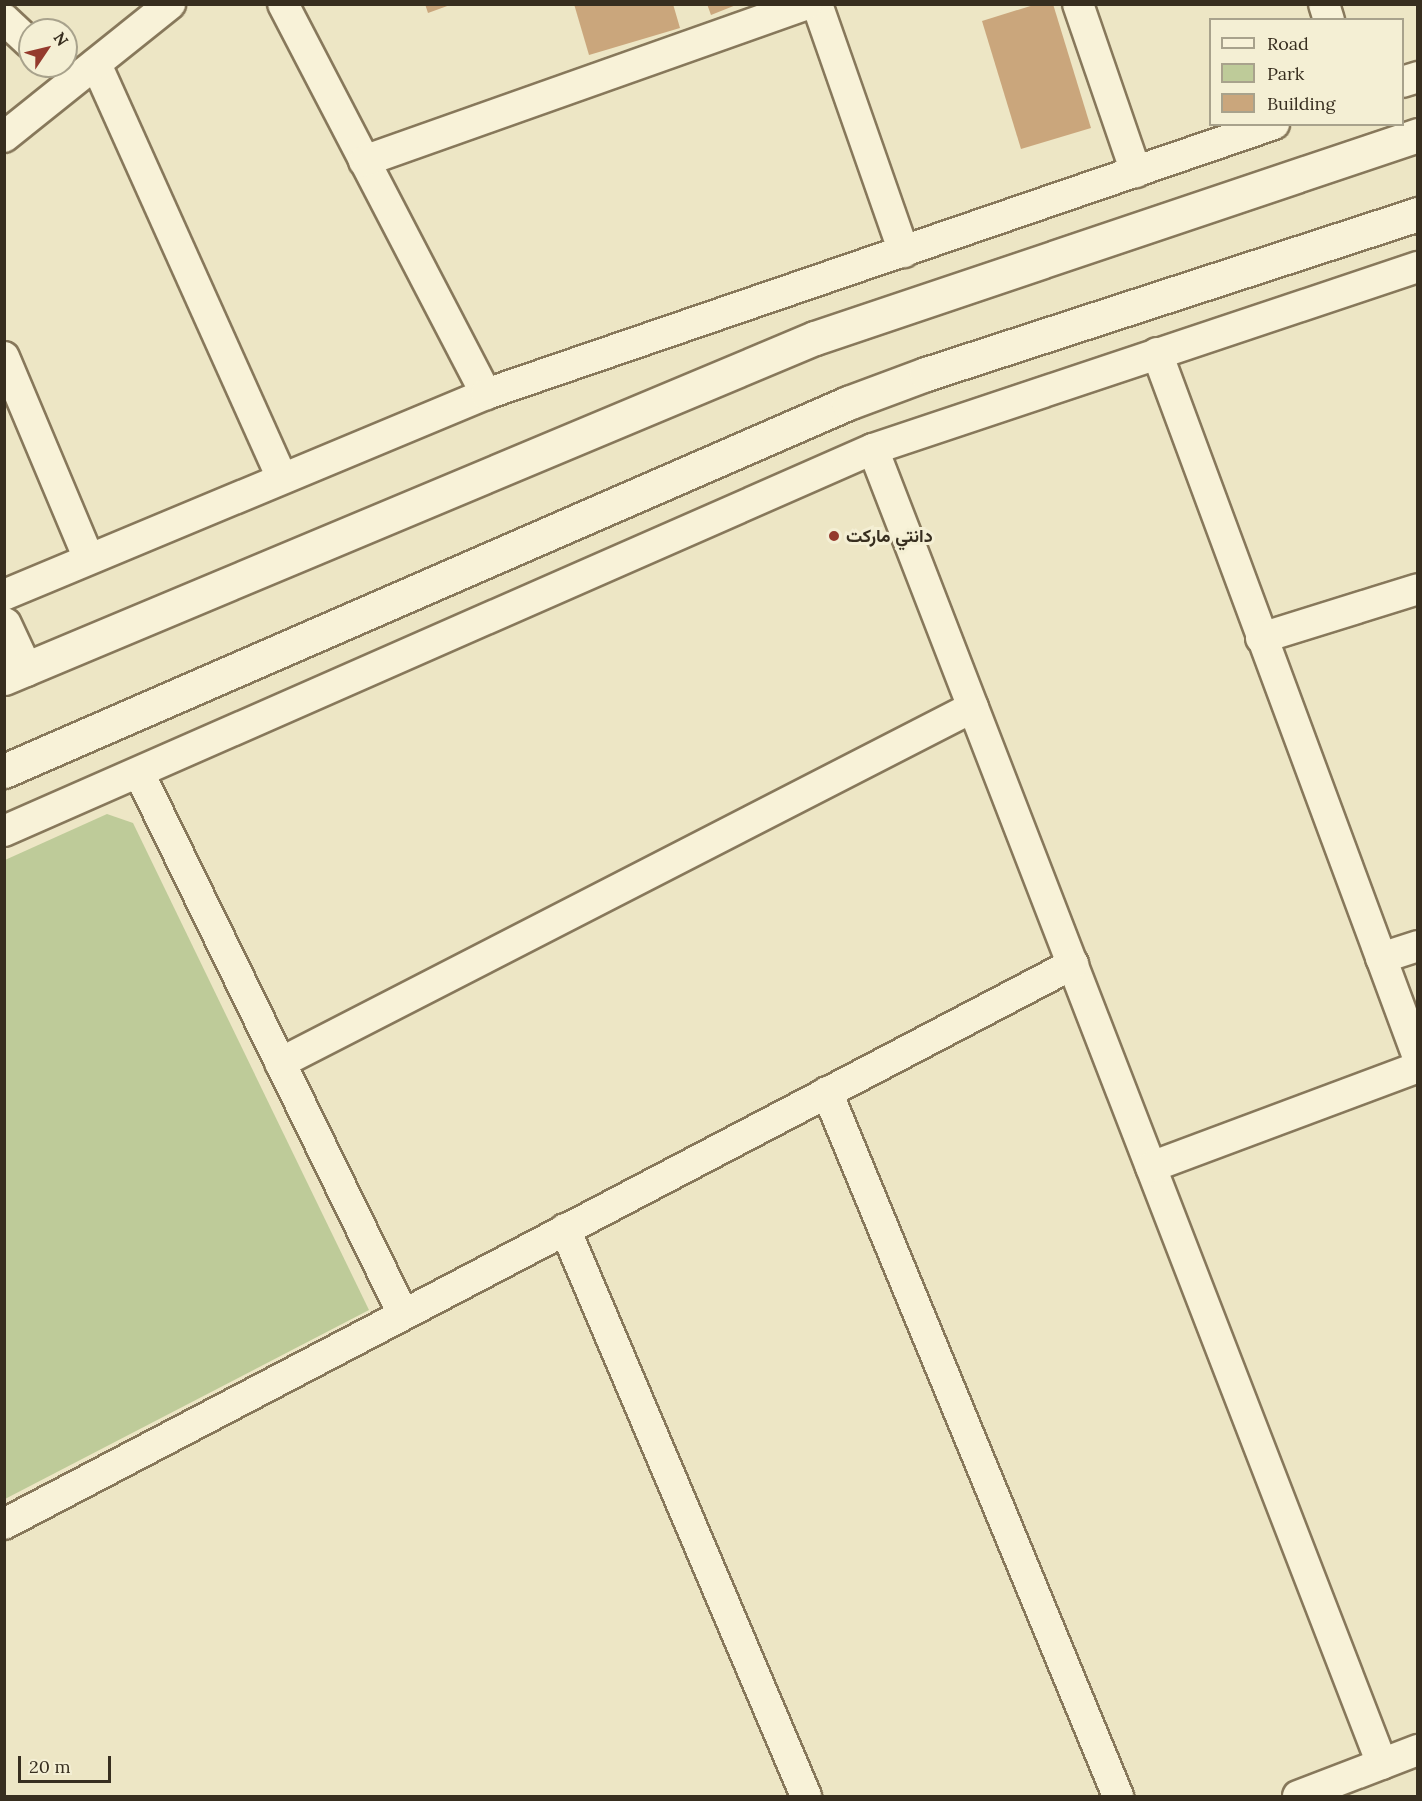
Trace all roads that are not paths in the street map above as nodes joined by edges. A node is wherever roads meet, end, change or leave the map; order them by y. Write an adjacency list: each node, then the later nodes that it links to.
1 (170, 4): 8 (street)
2 (283, 4): 14 (street)
3 (807, 4): 14 (street)
4 (817, 4): 17 (street)
5 (1078, 4): 15 (street)
6 (4, 19): 7 (street)
7 (18, 32)
8 (96, 64): 9 (street); 23 (street)
9 (78, 70)
10 (60, 78): 13 (street)
11 (1268, 126): 15 (street)
12 (1418, 135): 29 (main road)
13 (4, 137)
14 (364, 160): 21 (street)
15 (1136, 172): 17 (street)
16 (1418, 214): 31 (main road)
17 (904, 252): 21 (street)
18 (1418, 267): 19 (street)
19 (1157, 353): 22 (street); 28 (street)
20 (4, 357): 24 (street)
21 (486, 394): 23 (street)
22 (873, 449): 30 (street); 32 (street)
23 (282, 478): 24 (street)
24 (88, 557): 26 (street)
25 (1418, 589): 28 (street)
26 (4, 595)
27 (4, 624): 29 (main road)
28 (1261, 638): 35 (street)
29 (15, 674)
30 (973, 707): 36 (street); 38 (street)
31 (4, 771)
32 (139, 773): 33 (street); 38 (street)
33 (4, 831)
34 (1418, 946): 35 (street)
35 (1381, 958): 37 (street)
36 (1073, 964): 40 (street); 41 (street)
37 (1417, 1056)
38 (280, 1063): 43 (street)
39 (1418, 1067): 41 (street)
40 (827, 1092): 42 (street); 48 (street)
41 (1151, 1167): 46 (street)
42 (565, 1230): 43 (street); 47 (street)
43 (403, 1314): 44 (street)
44 (4, 1524)
45 (1418, 1750): 46 (street)
46 (1382, 1764): 49 (street)
47 (807, 1797)
48 (1118, 1797)
49 (1298, 1797)

